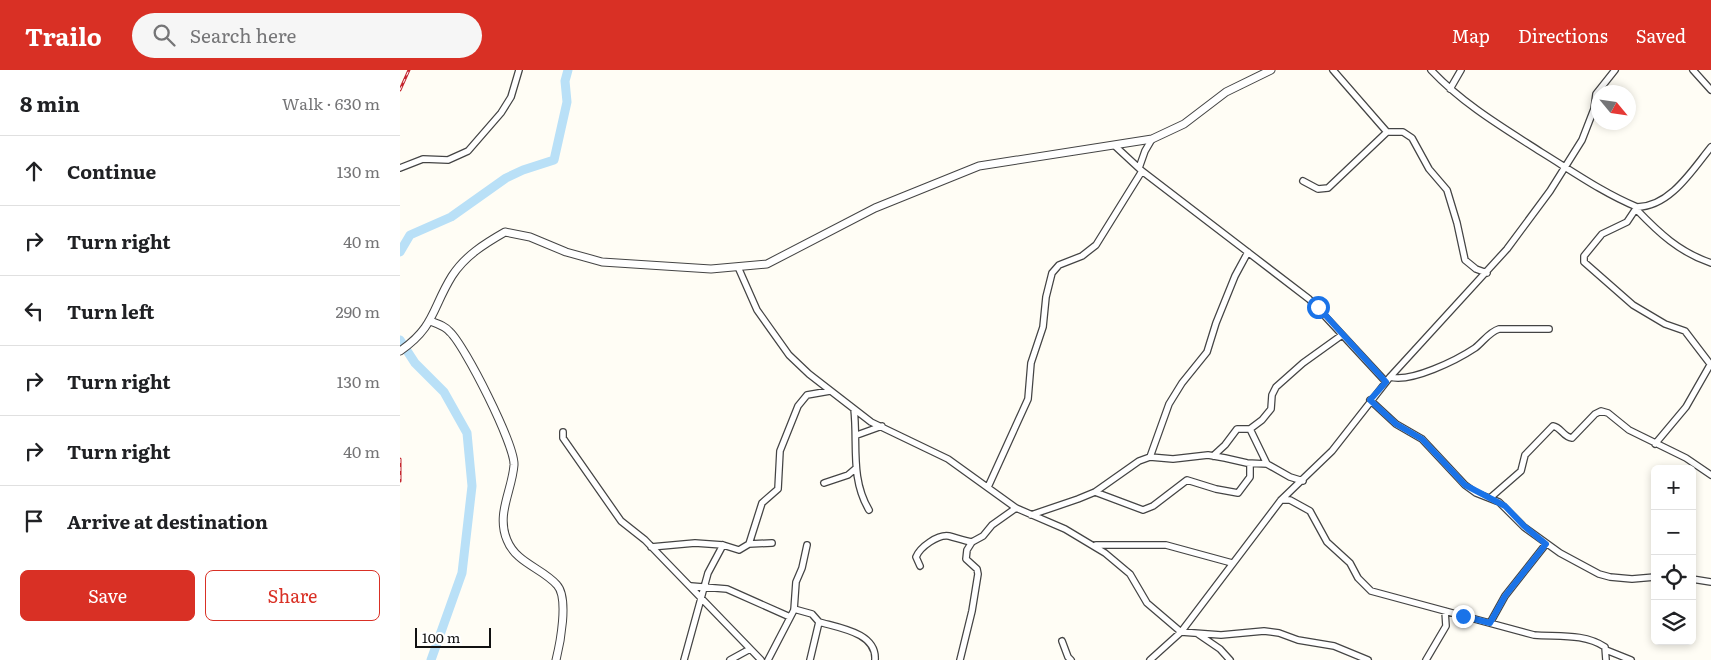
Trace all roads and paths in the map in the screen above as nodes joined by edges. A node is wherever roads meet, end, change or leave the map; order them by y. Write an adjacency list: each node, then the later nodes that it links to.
1 (519, 70): 15 (street)
2 (1271, 70): 11 (street)
3 (1333, 70): 10 (street)
4 (1431, 70): 8 (street)
5 (1461, 70): 8 (street)
6 (1615, 70): 14 (street)
7 (1693, 70): 9 (street)
8 (1450, 89): 14 (street)
9 (1711, 90)
10 (1387, 132): 17 (street); 22 (street)
11 (1152, 140): 12 (street); 16 (street)
12 (1115, 146): 16 (street); 21 (street)
13 (1711, 147): 18 (street)
14 (1565, 167): 18 (street); 22 (street)
15 (400, 168)
16 (1140, 169): 19 (street); 46 (street)
17 (1302, 181)
18 (1637, 208): 20 (street); 27 (street)
19 (1248, 252): 25 (street); 38 (street)
20 (1711, 263)
21 (738, 267): 23 (street); 29 (street)
22 (1487, 273): 28 (street)
23 (430, 321): 26 (street); 82 (street)
24 (1549, 329): 28 (street)
25 (1342, 335): 28 (street); 33 (street)
26 (400, 351)
27 (1711, 365): 36 (street)
28 (1388, 380): 30 (street)
29 (830, 391): 31 (street); 56 (street)
30 (1370, 400): 44 (street); 49 (street)
31 (854, 409): 32 (street); 35 (street)
32 (882, 426): 35 (street); 46 (street)
33 (1250, 429): 37 (street); 40 (street)
34 (563, 432): 61 (street)
35 (857, 435): 41 (street)
36 (1655, 444): 42 (street); 49 (street)
37 (1213, 456): 38 (street); 39 (street)
38 (1150, 457): 48 (street)
39 (1250, 464): 40 (street); 48 (street)
40 (1267, 464): 43 (street)
41 (855, 470): 45 (street); 52 (street)
42 (1711, 475)
43 (1290, 477): 44 (street); 47 (street)
44 (1303, 481): 47 (street)
45 (824, 483)
46 (988, 487): 51 (street)
47 (1294, 489): 50 (street)
48 (1095, 492): 53 (street)
49 (1490, 498): 57 (street)
50 (1281, 500): 62 (street); 71 (street)
51 (1016, 508): 53 (street); 54 (street)
52 (869, 510)
53 (1031, 515): 60 (street)
54 (972, 542): 63 (street); 89 (street)
55 (772, 543): 56 (street)
56 (749, 544): 58 (street)
57 (1546, 544): 64 (street); 75 (street)
58 (723, 545): 61 (street); 68 (street)
59 (807, 545): 70 (street)
60 (1094, 545): 62 (street); 77 (street)
61 (652, 547): 67 (street)
62 (1232, 563): 77 (street)
63 (920, 566)
64 (1651, 577)
65 (1696, 580): 66 (street)
66 (1711, 582)
67 (690, 586): 68 (street); 69 (street)
68 (706, 589): 69 (street); 73 (street)
69 (703, 599): 80 (street); 83 (street)
70 (794, 609): 73 (street); 74 (street)
71 (1445, 611): 72 (street); 76 (street)
72 (1459, 615): 75 (street); 76 (street)
73 (790, 617): 86 (street)
74 (819, 622): 87 (street); 88 (street)
75 (1490, 623): 81 (street)
76 (1446, 626): 94 (street)
77 (1181, 632): 78 (street); 91 (street)
78 (1196, 633): 92 (street); 93 (street)
79 (1062, 641): 90 (street)
80 (750, 649): 84 (street); 85 (street)
81 (1606, 650): 95 (street); 96 (street)
82 (556, 660)
83 (684, 660)
84 (730, 660)
85 (761, 660)
86 (768, 660)
87 (810, 660)
88 (875, 660)
89 (960, 660)
90 (1071, 660)
91 (1150, 660)
92 (1230, 660)
93 (1368, 660)
94 (1426, 660)
95 (1606, 660)
96 (1631, 660)

